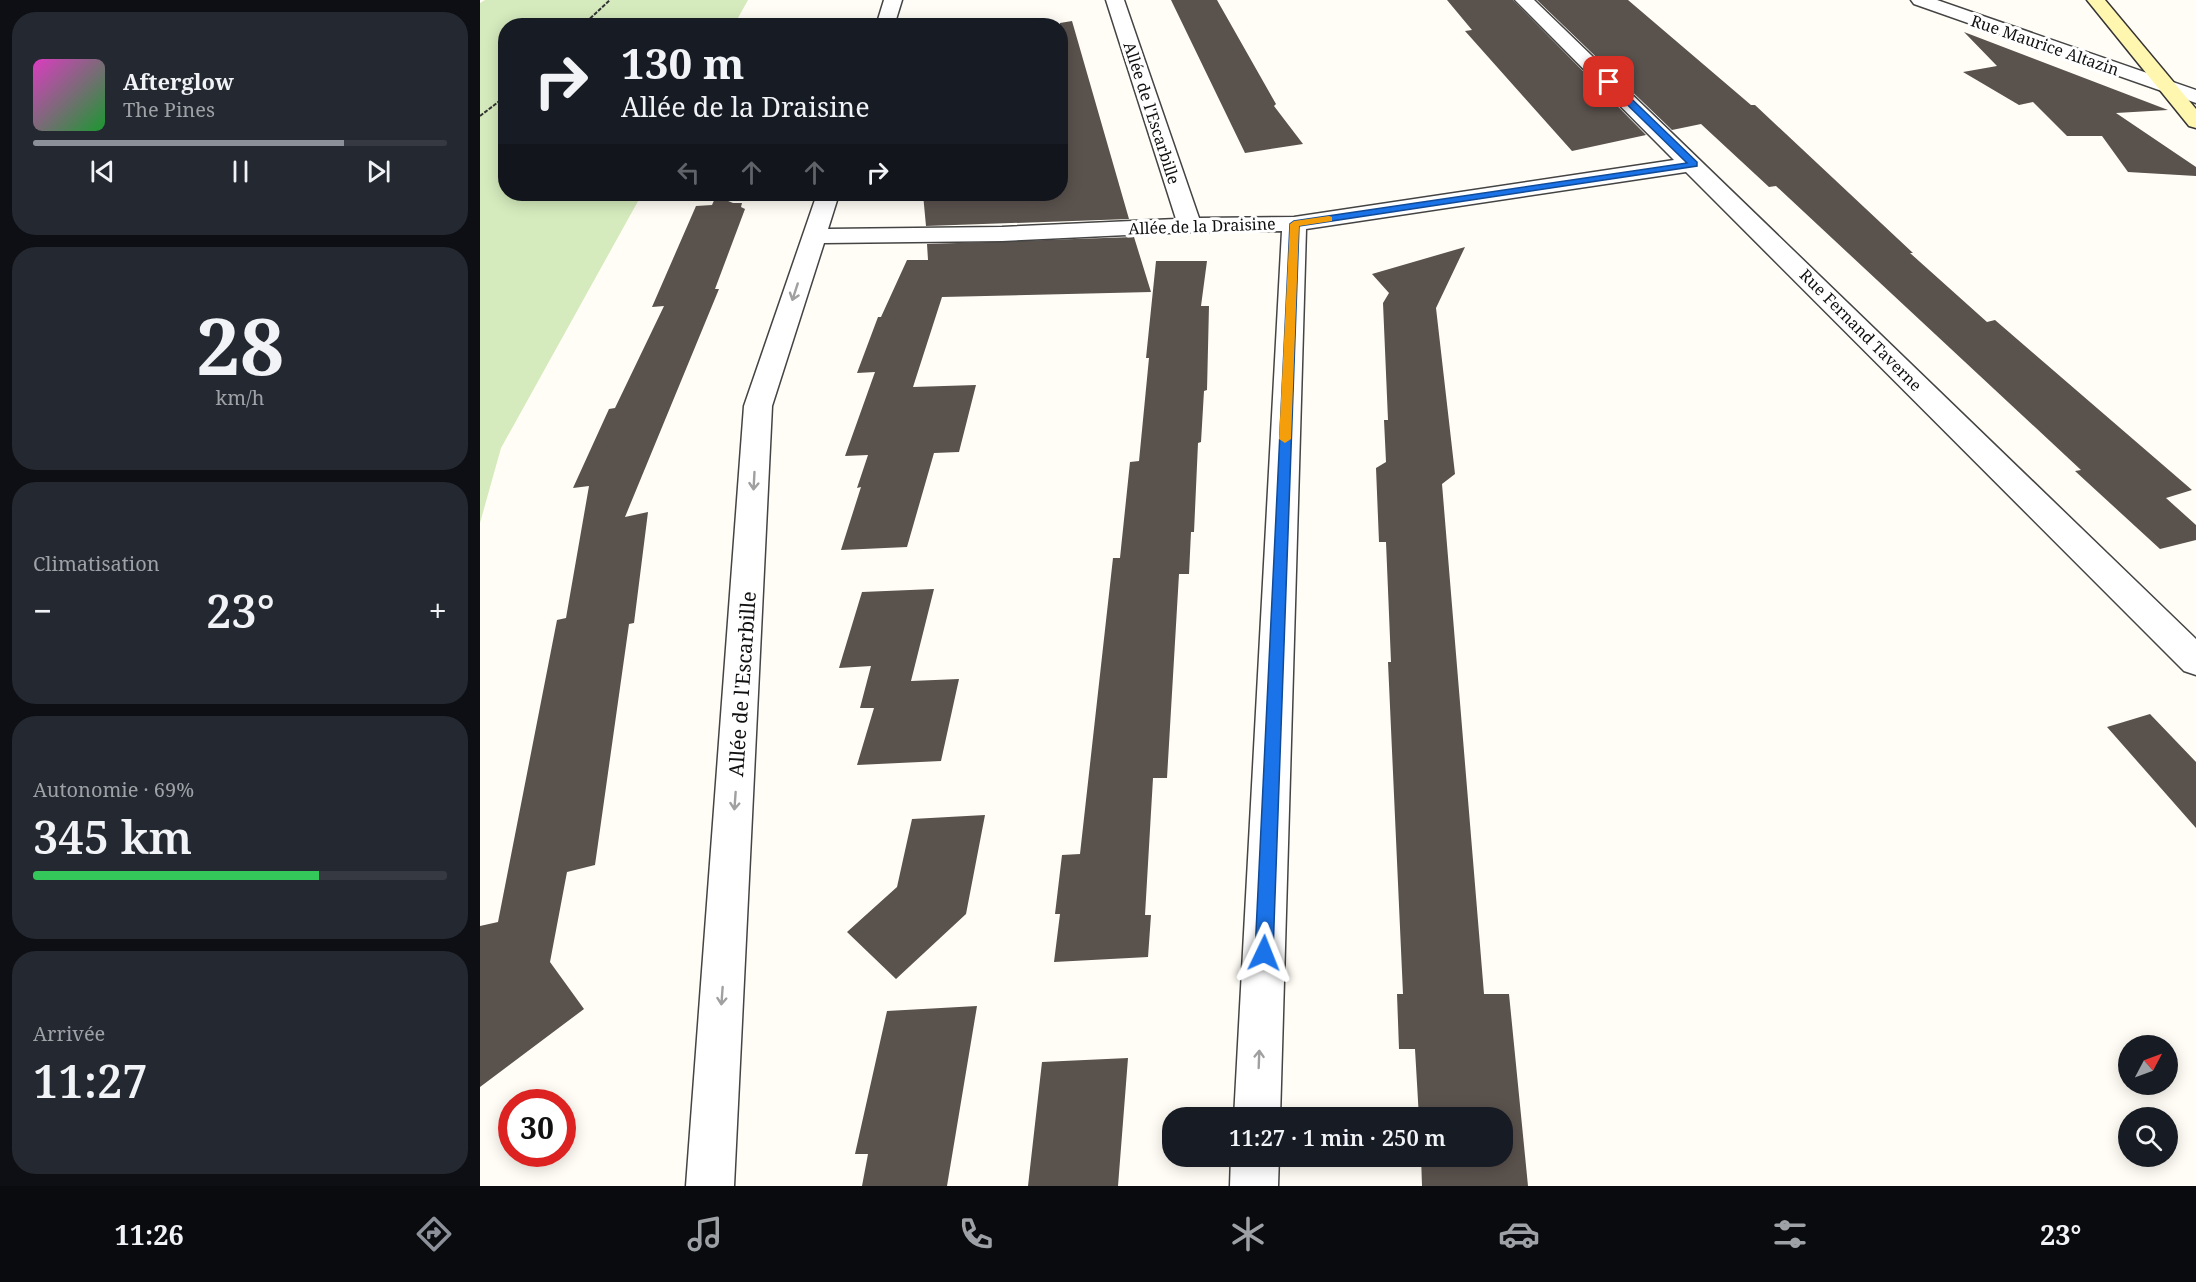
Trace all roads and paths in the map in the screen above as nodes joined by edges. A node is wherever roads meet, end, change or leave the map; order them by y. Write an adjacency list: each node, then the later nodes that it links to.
1 (610, 0): 7 (path)
2 (893, 0): 8 (street)
3 (1115, 0): 17 (street, Allée de l'Escarbille)
4 (1524, 0): 14 (street, Rue Fernand Taverne)
5 (1920, 0): 9 (street, Rue Maurice Altazin)
6 (2096, 0): 9 (street)
7 (591, 18)
8 (887, 18)
9 (2169, 89): 10 (street, Rue Maurice Altazin); 13 (street)
10 (2196, 97)
11 (498, 102): 12 (path)
12 (480, 116)
13 (2196, 122)
14 (1694, 164): 16 (street, Allée de la Draisine); 19 (street, Rue Fernand Taverne)
15 (826, 201): 18 (street, Allée de l'Escarbille)
16 (1294, 224): 17 (street, Allée de la Draisine); 20 (street, one-way to 16)
17 (1190, 225): 18 (street, Allée de la Draisine)
18 (813, 236): 22 (street, Allée de l'Escarbille, one-way to 22)
19 (2196, 661)
20 (1257, 1107)
21 (1255, 1167): 23 (street)
22 (710, 1186)
23 (1254, 1186)

